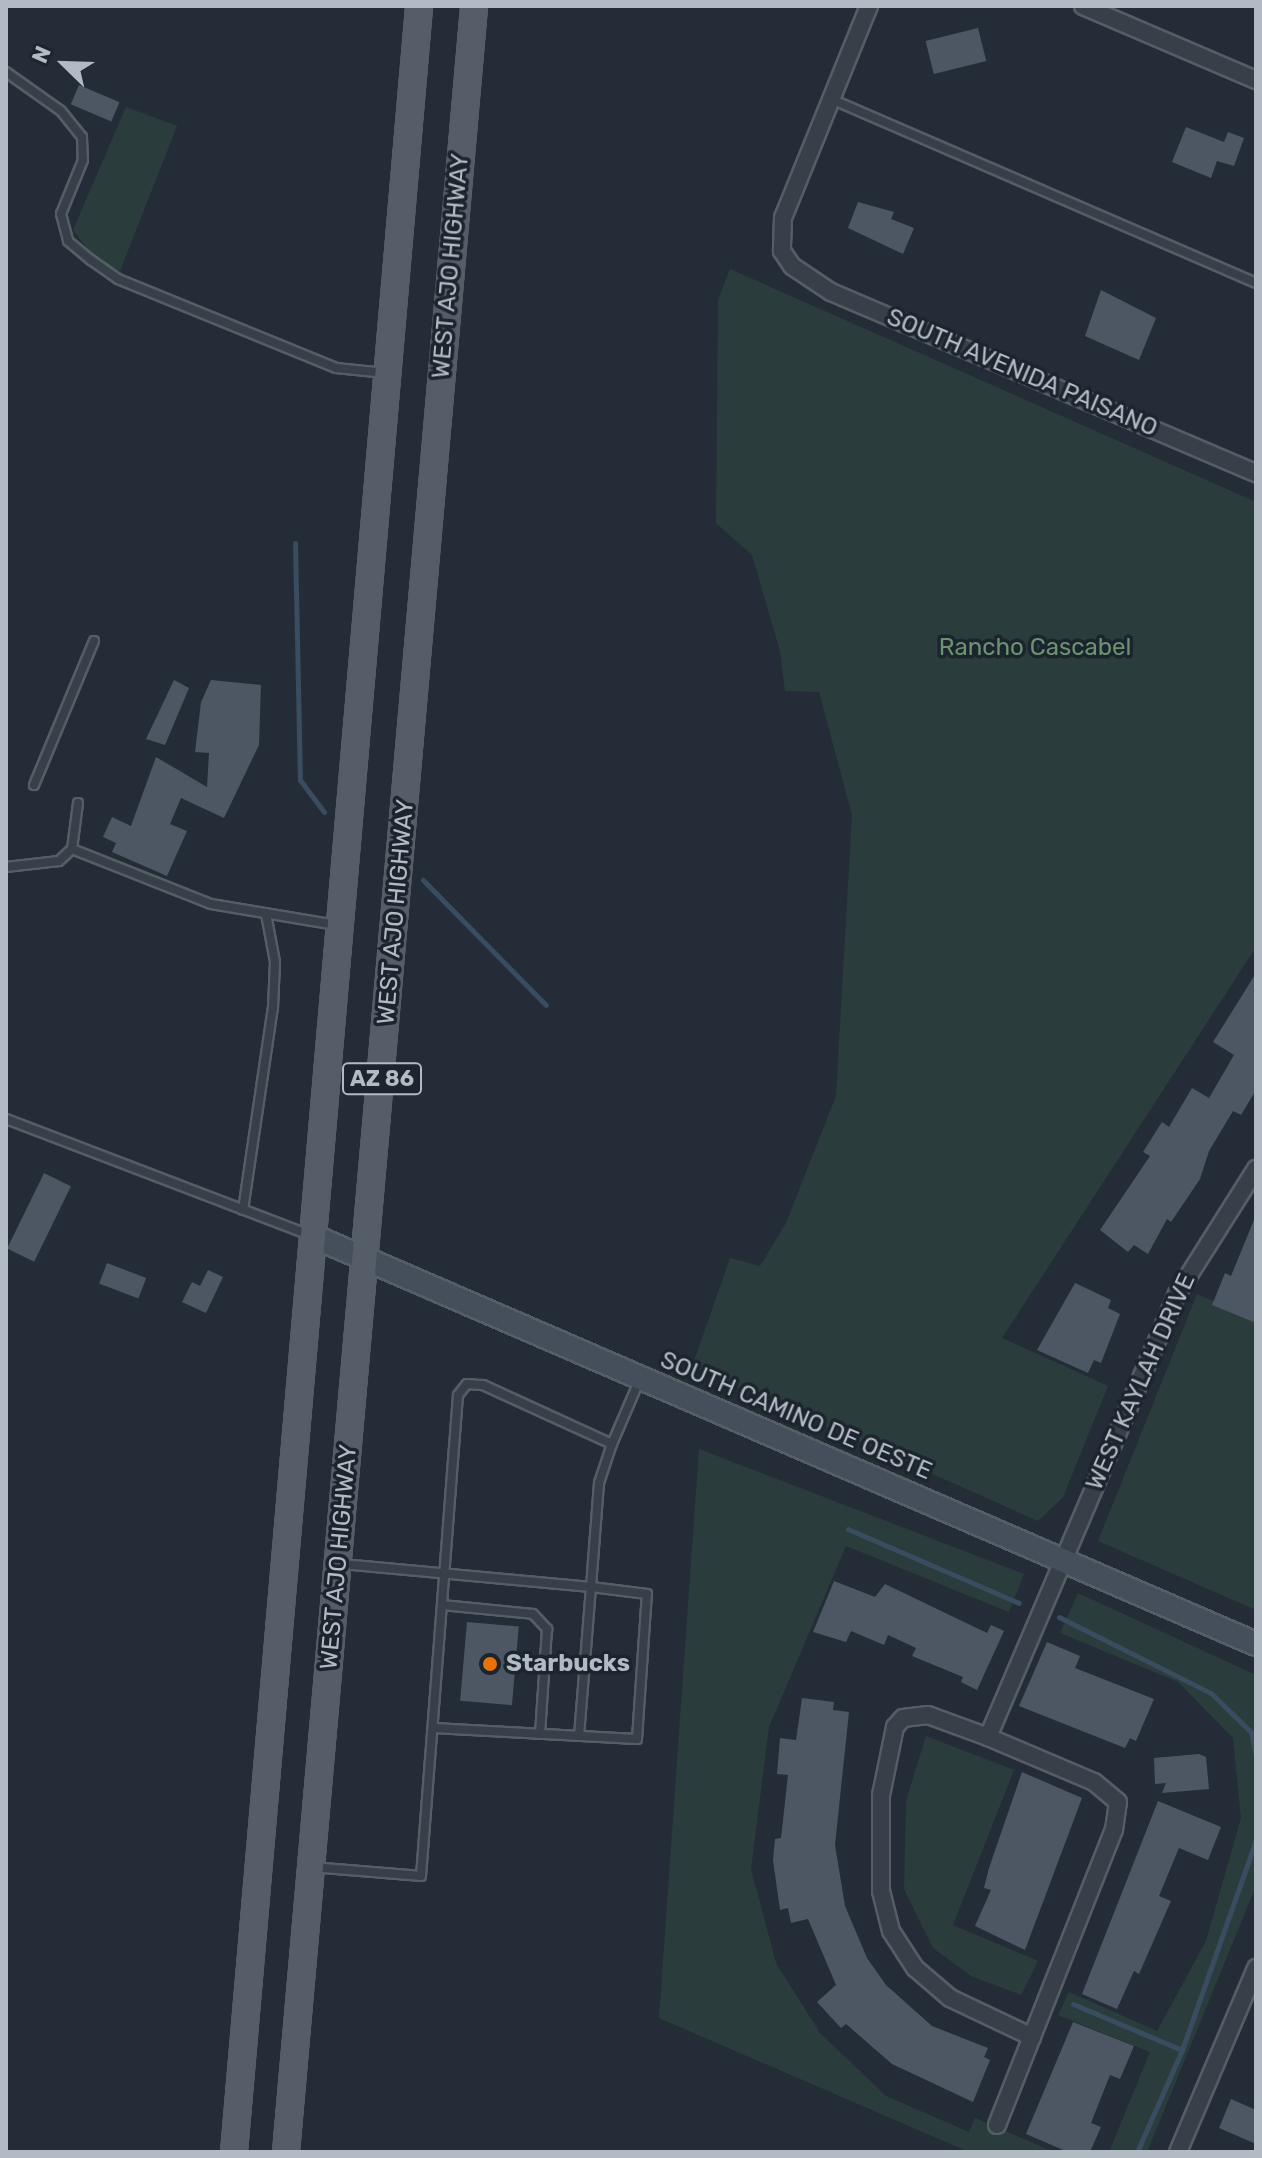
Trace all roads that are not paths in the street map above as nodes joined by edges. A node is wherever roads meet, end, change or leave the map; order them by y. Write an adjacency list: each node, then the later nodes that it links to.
1 (419, 6): 9 (main road, AZ 86)
2 (474, 6): 22 (main road, WEST AJO HIGHWAY / AZ 86)
3 (869, 6): 7 (street)
4 (1083, 6): 6 (street)
5 (6, 72): 9 (lane)
6 (1256, 80)
7 (831, 99): 8 (lane); 10 (street, SOUTH AVENIDA PAISANO)
8 (1256, 283)
9 (388, 373): 17 (main road, AZ 86)
10 (1256, 473)
11 (94, 641): 12 (lane)
12 (34, 785)
13 (78, 803): 14 (lane)
14 (72, 849): 15 (lane); 16 (lane)
15 (6, 867)
16 (266, 914): 17 (lane); 20 (lane)
17 (341, 926): 21 (main road, AZ 86)
18 (6, 1119): 20 (lane)
19 (1256, 1169): 25 (street, WEST KAYLAH DRIVE)
20 (243, 1210): 21 (lane)
21 (315, 1237): 22 (street, SOUTH CAMINO DE OESTE); 39 (main road, AZ 86)
22 (367, 1258): 23 (street, SOUTH CAMINO DE OESTE); 26 (main road, WEST AJO HIGHWAY / AZ 86)
23 (641, 1377): 24 (lane); 25 (street, SOUTH CAMINO DE OESTE)
24 (612, 1444): 27 (lane); 28 (lane)
25 (1062, 1560): 30 (street, SOUTH CAMINO DE OESTE); 34 (street, WEST KAYLAH DRIVE)
26 (339, 1564): 27 (lane); 35 (main road, WEST AJO HIGHWAY / AZ 86)
27 (445, 1575): 28 (lane); 29 (lane)
28 (591, 1587): 33 (lane); 33 (lane)
29 (442, 1605): 31 (lane); 32 (lane)
30 (1256, 1644)
31 (433, 1728): 32 (lane); 35 (lane)
32 (540, 1734): 33 (lane)
33 (579, 1736)
34 (988, 1737): 37 (street); 37 (street)
35 (311, 1867): 40 (main road, WEST AJO HIGHWAY / AZ 86)
36 (1256, 1968): 41 (street)
37 (1032, 2037): 38 (street)
38 (997, 2125)
39 (234, 2152)
40 (286, 2152)
41 (1178, 2152)

